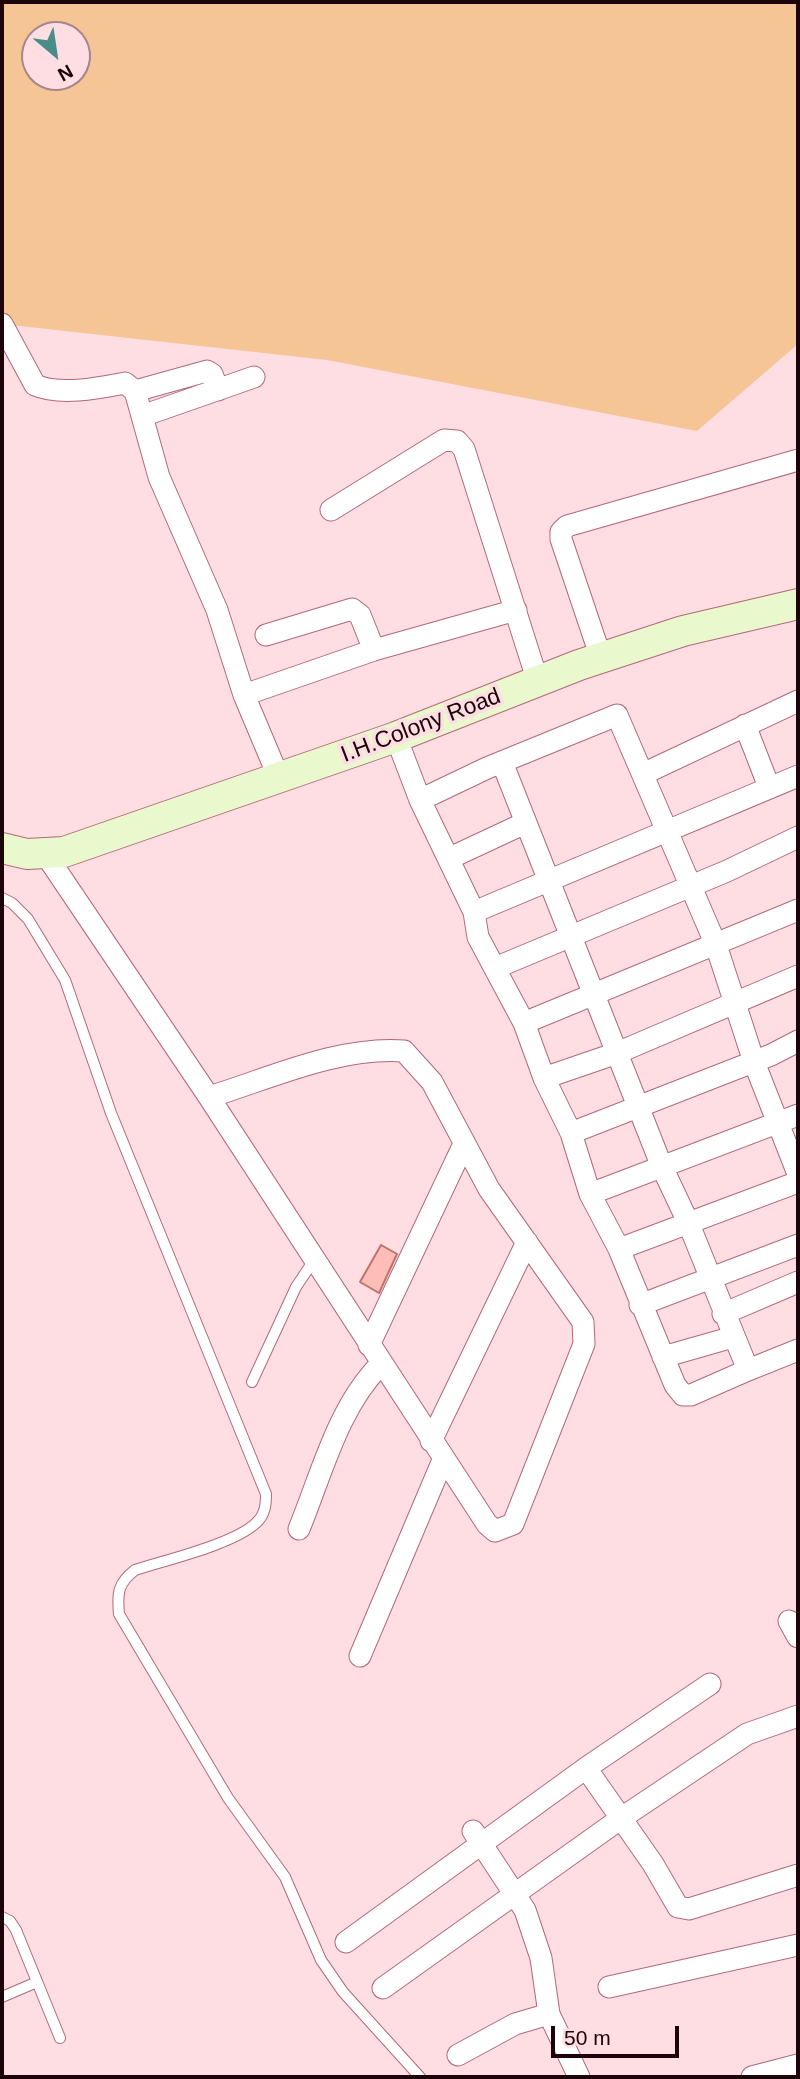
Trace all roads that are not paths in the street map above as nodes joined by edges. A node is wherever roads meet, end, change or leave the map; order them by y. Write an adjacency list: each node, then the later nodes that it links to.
1 (2, 324): 3 (street)
2 (254, 377): 4 (street)
3 (135, 390): 4 (street); 5 (street)
4 (218, 390): 5 (street)
5 (142, 416): 14 (street)
6 (798, 460): 12 (street)
7 (331, 510): 9 (street)
8 (798, 604): 12 (street, I.H.Colony Road)
9 (516, 610): 11 (street); 13 (street)
10 (266, 635): 11 (street)
11 (374, 650): 14 (street)
12 (601, 658): 13 (street, I.H.Colony Road)
13 (538, 681): 17 (street, I.H.Colony Road)
14 (244, 695): 21 (street)
15 (798, 701): 16 (street)
16 (746, 725): 19 (street); 22 (street)
17 (396, 737): 21 (street, I.H.Colony Road); 23 (street)
18 (502, 762): 19 (street); 23 (street); 24 (street)
19 (643, 774): 25 (street)
20 (798, 776): 22 (street)
21 (279, 778): 28 (street, I.H.Colony Road)
22 (769, 787): 25 (street)
23 (420, 800): 29 (street)
24 (525, 823): 29 (street); 30 (street)
25 (667, 832): 30 (street); 31 (street)
26 (798, 836): 31 (street)
27 (2, 848): 28 (street)
28 (46, 855): 46 (street)
29 (450, 858): 34 (street)
30 (551, 883): 34 (street); 35 (street)
31 (688, 886): 35 (street); 36 (street)
32 (2, 898): 95 (lane)
33 (798, 910): 36 (street)
34 (474, 912): 37 (street)
35 (572, 936): 37 (street); 39 (street)
36 (716, 945): 39 (street); 40 (street)
37 (495, 968): 41 (street)
38 (798, 976): 40 (street)
39 (596, 994): 41 (street); 43 (street)
40 (736, 1003): 43 (street); 44 (street)
41 (524, 1023): 45 (street)
42 (798, 1041): 44 (street)
43 (617, 1053): 45 (street); 47 (street)
44 (754, 1062): 47 (street); 49 (street)
45 (544, 1078): 50 (street)
46 (209, 1097): 51 (street); 60 (street)
47 (639, 1107): 50 (street); 52 (street)
48 (798, 1115): 49 (street)
49 (778, 1123): 52 (street); 53 (street)
50 (571, 1133): 55 (street)
51 (463, 1146): 57 (street); 66 (street)
52 (662, 1167): 55 (street); 56 (street)
53 (798, 1174)
54 (798, 1182): 56 (street)
55 (590, 1194): 59 (street)
56 (688, 1222): 59 (street); 61 (street)
57 (527, 1242): 72 (street); 73 (street)
58 (798, 1245): 61 (street)
59 (619, 1249): 63 (street)
60 (314, 1260): 66 (street); 71 (lane)
61 (710, 1280): 63 (street); 64 (street)
62 (798, 1282): 64 (street)
63 (640, 1305): 68 (street)
64 (723, 1314): 65 (street)
65 (733, 1337): 68 (street); 70 (street)
66 (369, 1345): 69 (street)
67 (798, 1350): 70 (street)
68 (663, 1357): 70 (street)
69 (381, 1364): 72 (street); 74 (street)
70 (748, 1370)
71 (252, 1382)
72 (431, 1441): 73 (street)
73 (443, 1460): 75 (street)
74 (299, 1529)
75 (360, 1656)
76 (710, 1684): 78 (street)
77 (798, 1716): 79 (street)
78 (586, 1768): 79 (street); 80 (street)
79 (620, 1819): 81 (street); 82 (street)
80 (477, 1838): 82 (street); 84 (street)
81 (798, 1875)
82 (514, 1894): 88 (street); 90 (street)
83 (2, 1917): 86 (lane)
84 (346, 1942)
85 (798, 1945): 87 (street)
86 (37, 1982): 89 (lane); 91 (lane)
87 (609, 1987)
88 (383, 1988)
89 (2, 1997)
90 (549, 2014): 92 (street); 94 (street)
91 (60, 2038)
92 (458, 2055)
93 (798, 2065): 96 (street)
94 (576, 2071)
95 (420, 2077)
96 (752, 2077)

